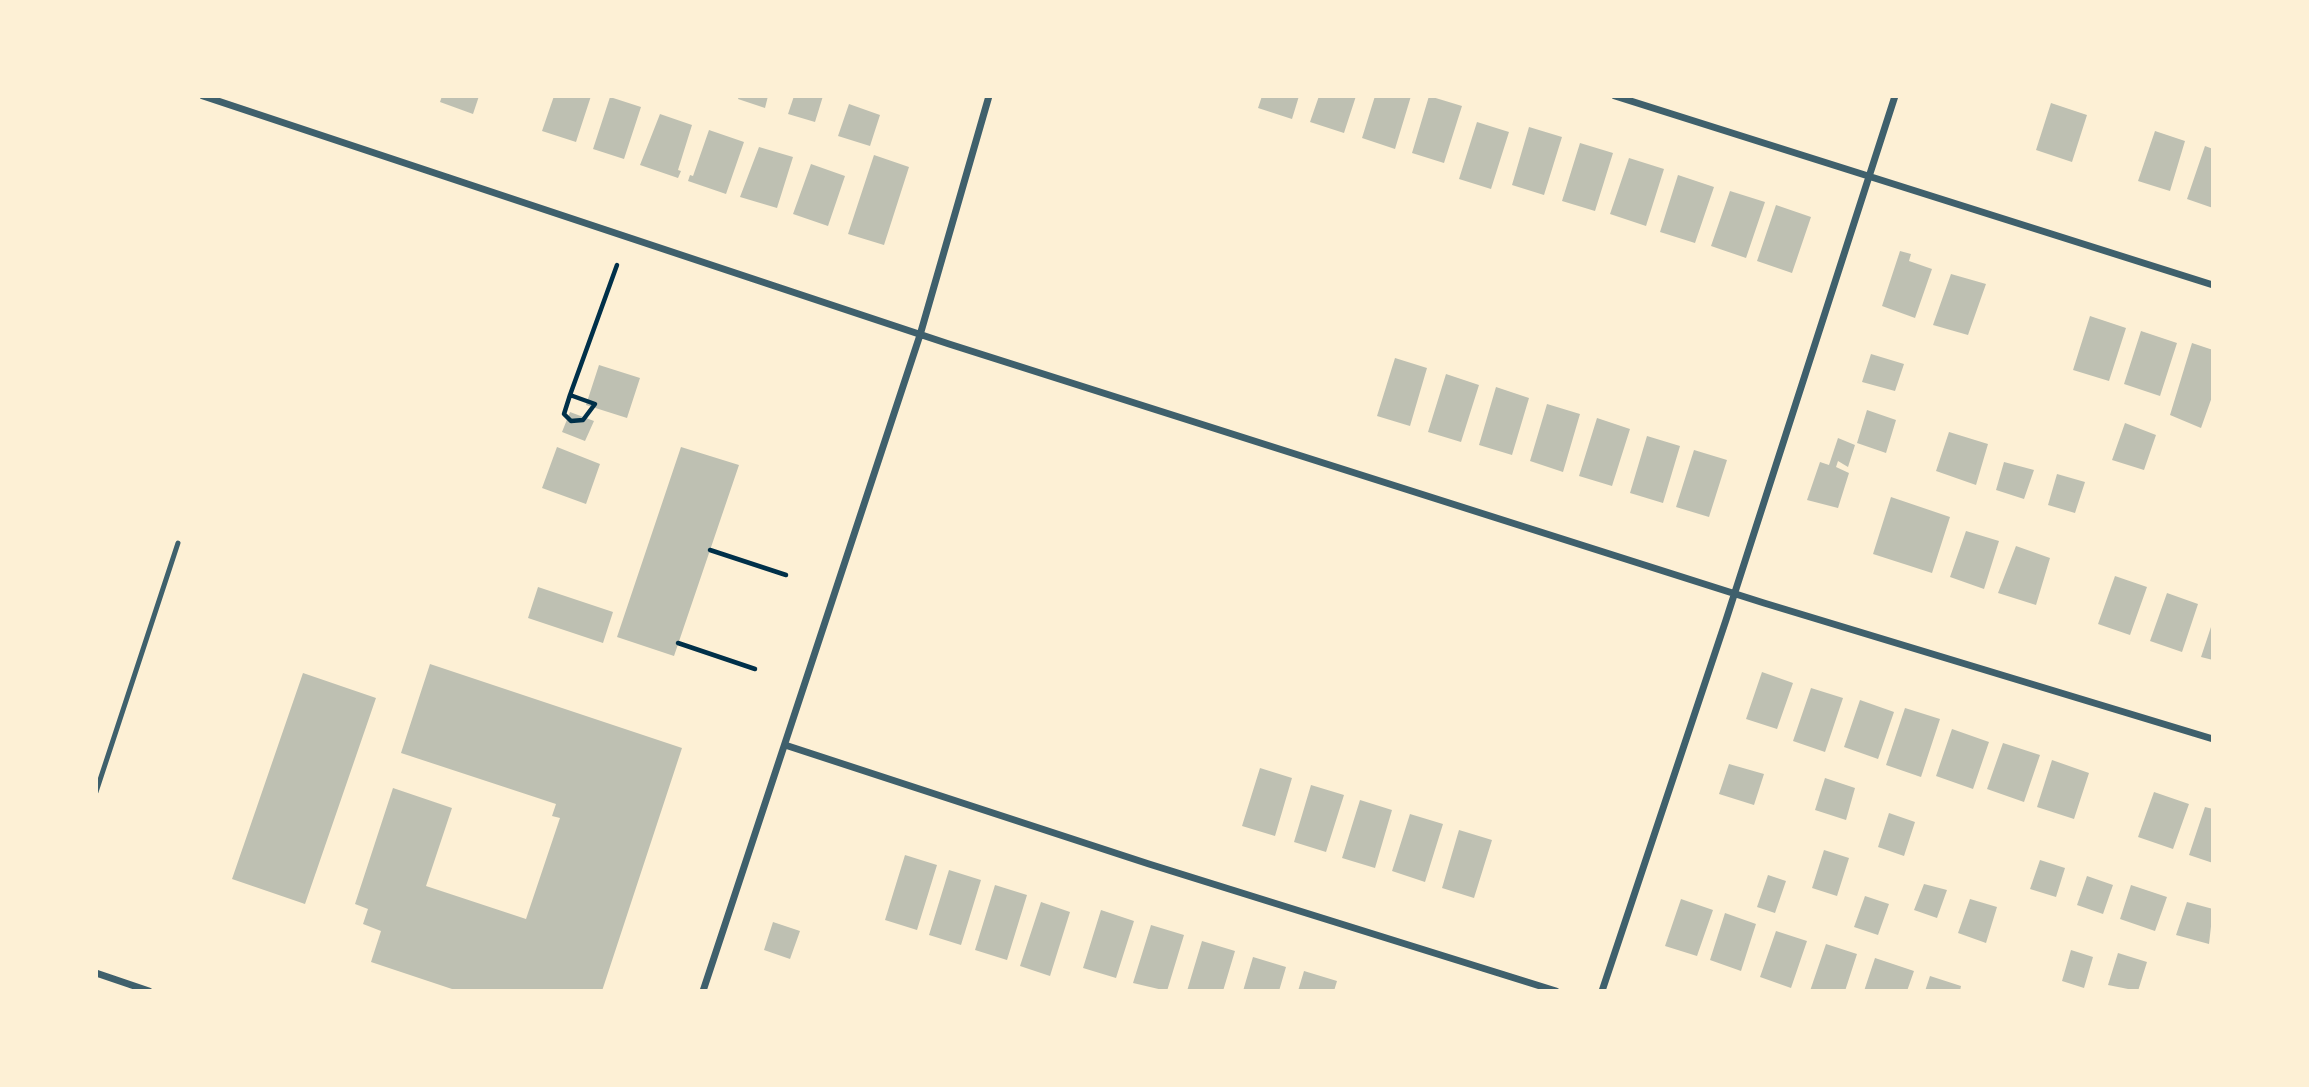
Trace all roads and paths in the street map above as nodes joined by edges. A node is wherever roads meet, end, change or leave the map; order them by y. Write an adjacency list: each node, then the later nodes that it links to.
1 (203, 96): 8 (street)
2 (989, 96): 8 (street)
3 (1615, 96): 5 (street)
4 (1895, 96): 5 (street)
5 (1868, 175): 7 (street); 13 (street)
6 (617, 265): 9 (path)
7 (2213, 285)
8 (920, 334): 13 (street); 17 (street)
9 (570, 395): 9 (path)
10 (178, 543): 18 (lane)
11 (710, 550): 12 (path)
12 (786, 575)
13 (1735, 594): 16 (street); 23 (street)
14 (678, 643): 15 (path)
15 (755, 669)
16 (2213, 739)
17 (785, 745): 21 (street); 22 (street)
18 (96, 792)
19 (96, 973): 20 (street)
20 (149, 991)
21 (703, 991)
22 (1556, 991)
23 (1602, 991)

